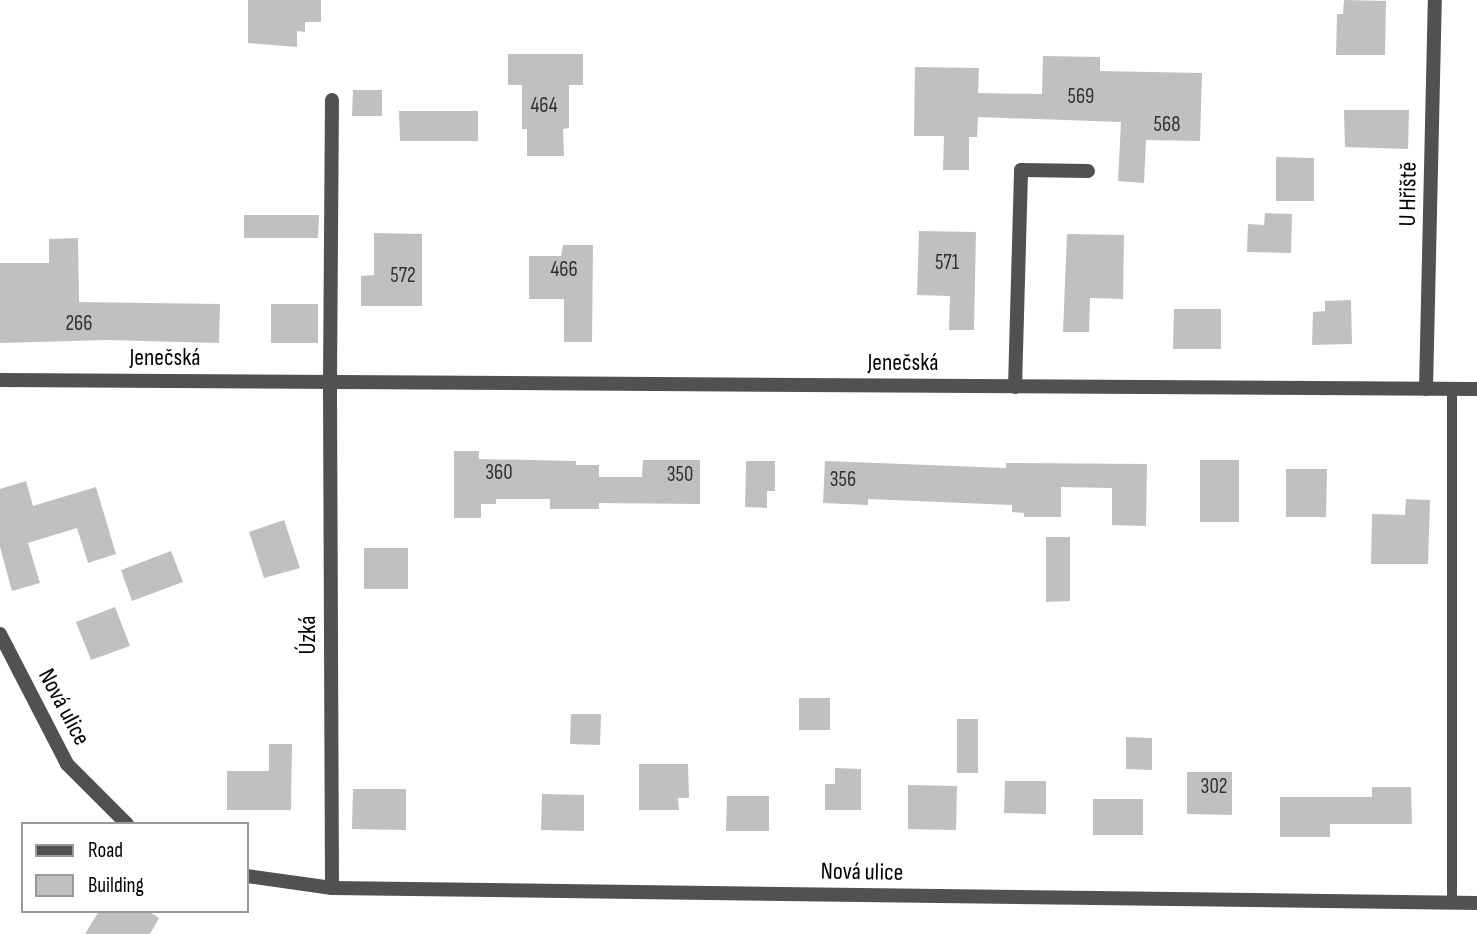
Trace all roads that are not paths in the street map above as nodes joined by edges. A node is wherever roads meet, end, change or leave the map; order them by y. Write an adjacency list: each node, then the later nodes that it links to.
1 (1435, 0): 7 (street, U Hřiště)
2 (332, 100): 5 (street)
3 (1088, 171): 6 (street)
4 (0, 380): 5 (street, Jenečská)
5 (330, 382): 6 (street, Jenečská); 13 (street, Úzká)
6 (1015, 387): 7 (street, Jenečská)
7 (1426, 389): 8 (street, Jenečská)
8 (1451, 390): 9 (street, Jenečská); 14 (lane)
9 (1477, 390)
10 (0, 634): 11 (street, Nová ulice)
11 (125, 822)
12 (248, 876): 13 (street, Nová ulice)
13 (332, 888): 14 (street, Nová ulice)
14 (1452, 903): 15 (street, Nová ulice)
15 (1477, 903)

